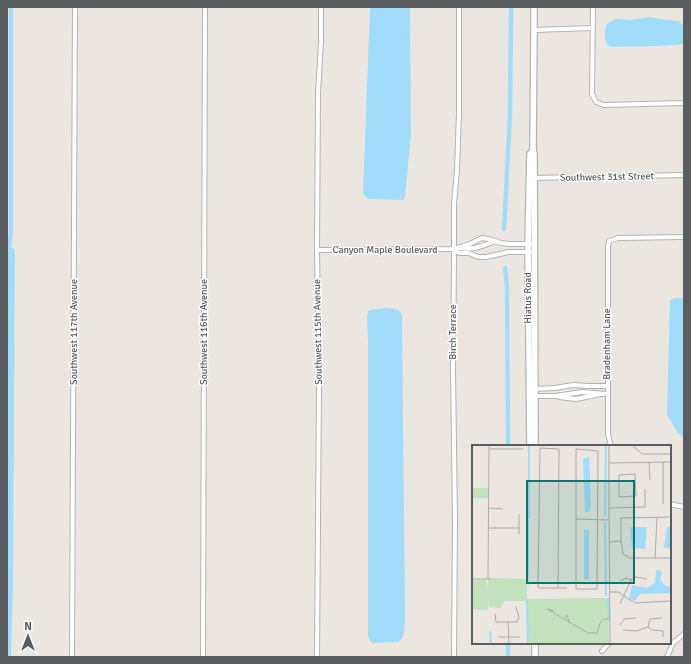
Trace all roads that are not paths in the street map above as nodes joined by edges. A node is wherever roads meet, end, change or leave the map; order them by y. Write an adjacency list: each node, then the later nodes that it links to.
1 (75, 7): 41 (street, Southwest 117th Avenue)
2 (205, 7): 42 (street, Southwest 116th Avenue)
3 (321, 7): 19 (street, Southwest 115th Avenue)
4 (459, 7): 18 (street, Birch Terrace)
5 (534, 7): 8 (street, Hiatus Road)
6 (593, 7): 7 (street)
7 (592, 28): 8 (street); 9 (street)
8 (534, 30): 11 (street, Hiatus Road)
9 (684, 103)
10 (684, 175): 11 (street, Southwest 31st Street)
11 (532, 178): 14 (street, Hiatus Road); 15 (street, Hiatus Road)
12 (684, 237): 23 (street, Bradenham Lane)
13 (496, 240): 15 (street, Canyon Maple Boulevard); 16 (street, Canyon Maple Boulevard); 17 (street, Canyon Maple Boulevard)
14 (535, 243): 15 (street, Canyon Maple Boulevard); 20 (street, Hiatus Road)
15 (528, 244): 20 (street, Hiatus Road)
16 (460, 248): 17 (street, Canyon Maple Boulevard); 18 (street, Canyon Maple Boulevard)
17 (476, 248): 21 (street)
18 (454, 249): 19 (street, Canyon Maple Boulevard); 21 (street, Canyon Maple Boulevard); 44 (street, Birch Terrace)
19 (317, 250): 43 (street, Southwest 115th Avenue)
20 (531, 252): 21 (street, Canyon Maple Boulevard); 24 (street, Hiatus Road)
21 (478, 257)
22 (580, 385): 23 (street); 24 (street); 25 (street)
23 (607, 386): 26 (street, Bradenham Lane)
24 (532, 389): 27 (street, Hiatus Road)
25 (580, 392): 26 (street); 28 (street); 29 (street)
26 (607, 394): 29 (street); 32 (street, Bradenham Lane)
27 (532, 396): 28 (street); 30 (street, Hiatus Road); 31 (street, Hiatus Road)
28 (555, 396): 29 (street)
29 (581, 398)
30 (530, 445)
31 (535, 445)
32 (611, 445)
33 (671, 504): 34 (street)
34 (684, 507)
35 (684, 634): 36 (street)
36 (671, 642)
37 (535, 644): 45 (street)
38 (608, 644): 40 (street)
39 (670, 644): 46 (street)
40 (602, 651)
41 (72, 657)
42 (203, 657)
43 (317, 657)
44 (454, 657)
45 (535, 657)
46 (667, 657)

